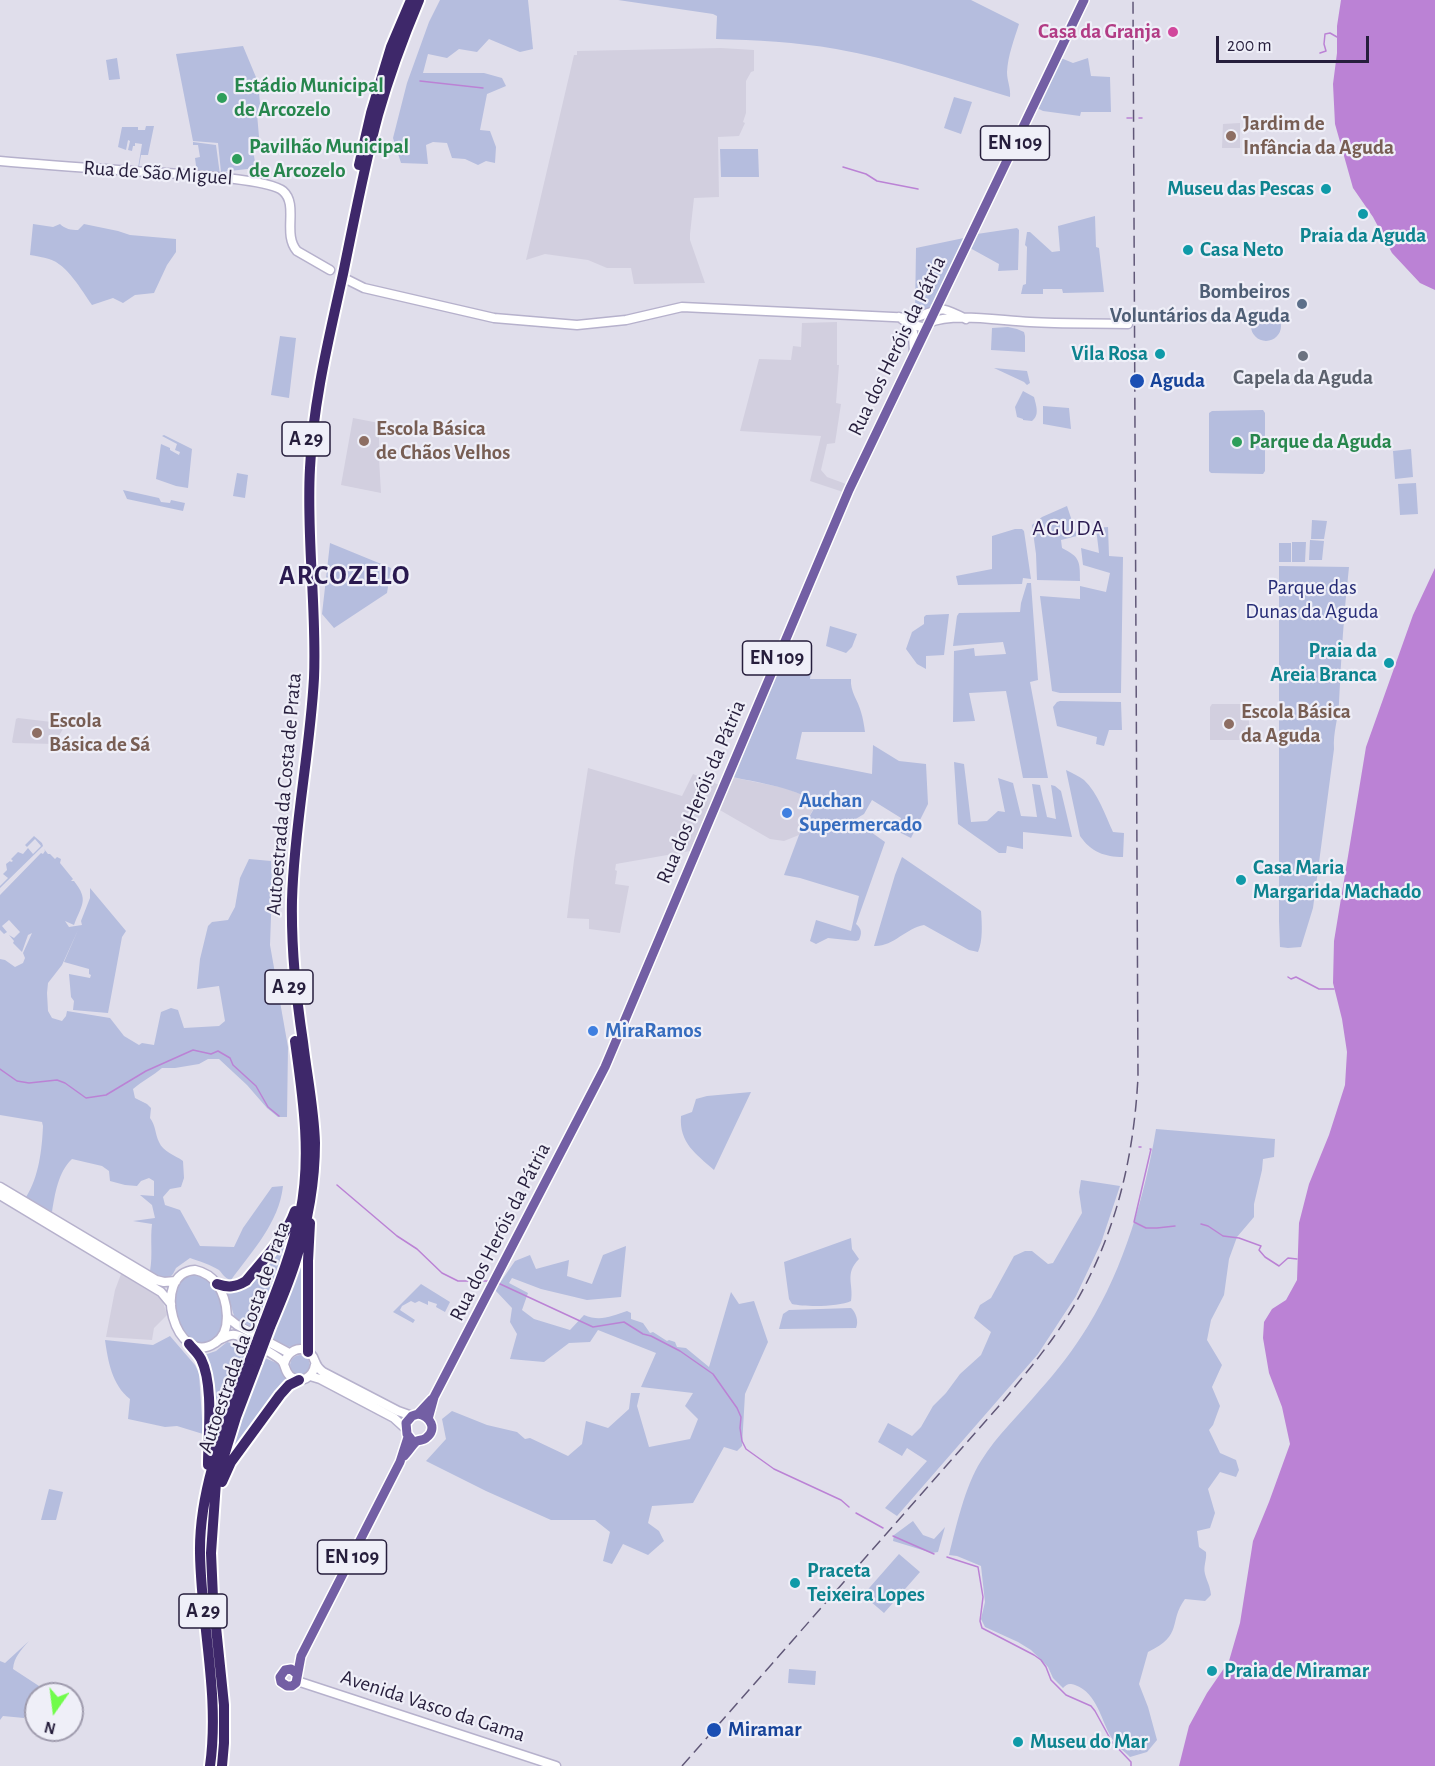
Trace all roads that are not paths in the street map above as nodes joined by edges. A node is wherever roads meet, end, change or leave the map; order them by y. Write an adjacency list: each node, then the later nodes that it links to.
1 (411, 0): 14 (highway, Autoestrada da Costa de Prata / A 29)
2 (419, 0): 17 (highway, Autoestrada da Costa de Prata / A 29)
3 (1084, 0): 7 (main road, Rua dos Heróis da Pátria / EN 109)
4 (0, 161): 5 (main road, Rua de São Miguel)
5 (330, 270)
6 (348, 280): 10 (main road)
7 (946, 285): 8 (main road, Rua dos Heróis da Pátria / EN 109); 9 (main road)
8 (935, 309): 9 (main road); 10 (main road); 12 (main road, Rua dos Heróis da Pátria / EN 109)
9 (952, 315): 11 (main road); 12 (main road)
10 (911, 321): 12 (main road); 13 (main road)
11 (1128, 324)
12 (927, 326): 13 (main road, Rua dos Heróis da Pátria / EN 109)
13 (914, 352): 32 (main road, Rua dos Heróis da Pátria / EN 109)
14 (304, 1176): 19 (highway); 22 (highway, Autoestrada da Costa de Prata / A 29)
15 (0, 1187): 18 (main road)
16 (0, 1196): 20 (main road)
17 (310, 1198): 22 (highway, Autoestrada da Costa de Prata / A 29); 25 (highway)
18 (176, 1281): 19 (main road); 20 (main road)
19 (217, 1284): 21 (main road)
20 (171, 1304): 24 (main road)
21 (228, 1317): 23 (main road); 26 (main road)
22 (267, 1325): 27 (highway, Autoestrada da Costa de Prata / A 29, bridge)
23 (221, 1339): 24 (main road); 28 (main road)
24 (189, 1344): 38 (highway)
25 (308, 1352): 26 (main road); 29 (main road)
26 (290, 1353): 28 (main road)
27 (254, 1361): 38 (highway, Autoestrada da Costa de Prata / A 29); 39 (highway, Autoestrada da Costa de Prata / A 29)
28 (284, 1364): 31 (main road)
29 (315, 1365): 30 (main road); 33 (main road)
30 (310, 1376): 31 (main road); 35 (main road)
31 (299, 1380): 39 (highway)
32 (434, 1397): 33 (main road, Rua dos Heróis da Pátria / EN 109); 34 (main road, Rua dos Heróis da Pátria / EN 109)
33 (415, 1415): 34 (main road); 35 (main road, Rua dos Heróis da Pátria / EN 109)
34 (428, 1419): 36 (main road, Rua dos Heróis da Pátria / EN 109)
35 (407, 1432): 36 (main road); 37 (main road, Rua dos Heróis da Pátria / EN 109)
36 (418, 1441): 37 (main road, Rua dos Heróis da Pátria / EN 109)
37 (402, 1457): 40 (main road, Rua dos Heróis da Pátria / EN 109)
38 (210, 1476): 41 (highway, Autoestrada da Costa de Prata / A 29)
39 (216, 1495): 42 (highway, Autoestrada da Costa de Prata / A 29)
40 (294, 1674): 43 (main road, Avenida Vasco da Gama)
41 (210, 1766)
42 (222, 1766)
43 (556, 1766)

